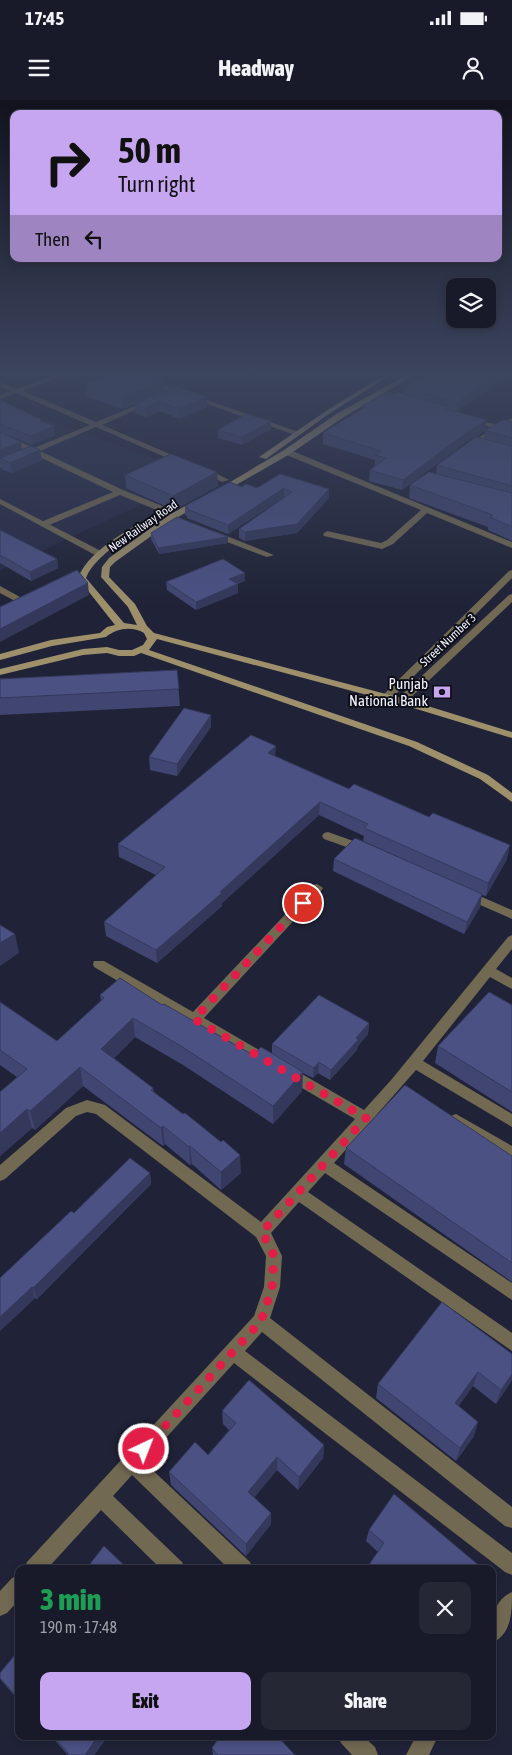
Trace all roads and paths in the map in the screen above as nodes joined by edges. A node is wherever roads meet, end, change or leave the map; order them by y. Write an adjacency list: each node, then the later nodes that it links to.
1 (28, 452): 8 (street)
2 (38, 452): 12 (street)
3 (161, 452): 9 (street)
4 (270, 452): 11 (main road, New Railway Road)
5 (286, 452): 13 (main road, New Railway Road); 15 (street)
6 (461, 452): 7 (street)
7 (457, 455)
8 (0, 464)
9 (188, 464)
10 (198, 468): 11 (street)
11 (225, 480): 13 (main road, New Railway Road)
12 (120, 492): 16 (street); 17 (street)
13 (208, 494): 16 (main road, New Railway Road)
14 (0, 501): 17 (street)
15 (426, 510): 20 (street); 22 (street)
16 (173, 516): 23 (main road, New Railway Road); 30 (main road, New Railway Road)
17 (44, 524): 23 (street)
18 (205, 530): 21 (street)
19 (237, 534): 21 (street)
20 (327, 534)
21 (229, 539): 24 (street)
22 (512, 545)
23 (100, 554): 29 (main road, New Railway Road)
24 (270, 555)
25 (512, 573): 34 (street)
26 (0, 589): 28 (street)
27 (512, 597): 35 (street, Street Number 3)
28 (17, 600)
29 (121, 626): 30 (main road); 32 (main road)
30 (147, 631): 31 (main road); 34 (main road)
31 (141, 650): 33 (main road); 37 (main road)
32 (0, 656)
33 (0, 672)
34 (387, 697): 35 (main road)
35 (402, 701): 36 (main road)
36 (512, 735)
37 (512, 798)
38 (328, 836): 39 (street)
39 (373, 853)
40 (317, 888): 47 (street)
41 (451, 888): 42 (street)
42 (512, 915)
43 (512, 940): 45 (street)
44 (99, 964): 47 (street)
45 (488, 970): 46 (street); 48 (street)
46 (512, 984)
47 (194, 1019): 52 (street)
48 (414, 1062): 49 (street); 53 (street)
49 (397, 1083): 50 (street); 52 (street)
50 (413, 1093)
51 (446, 1114): 54 (street)
52 (366, 1118): 55 (street)
53 (512, 1122)
54 (512, 1154)
55 (324, 1164): 57 (street); 59 (street)
56 (0, 1174): 58 (street)
57 (298, 1193): 58 (street); 61 (street)
58 (262, 1232): 60 (street)
59 (512, 1292)
60 (261, 1321): 62 (street); 65 (street)
61 (512, 1343)
62 (233, 1352): 63 (street); 66 (street)
63 (131, 1462): 64 (street); 69 (street)
64 (100, 1496): 67 (street); 68 (street)
65 (512, 1519)
66 (512, 1564)
67 (38, 1565)
68 (171, 1565)
69 (238, 1565)
70 (15, 1590): 72 (street)
71 (512, 1602): 73 (street)
72 (0, 1606)
73 (496, 1627)
74 (352, 1740): 75 (street)
75 (367, 1755)

